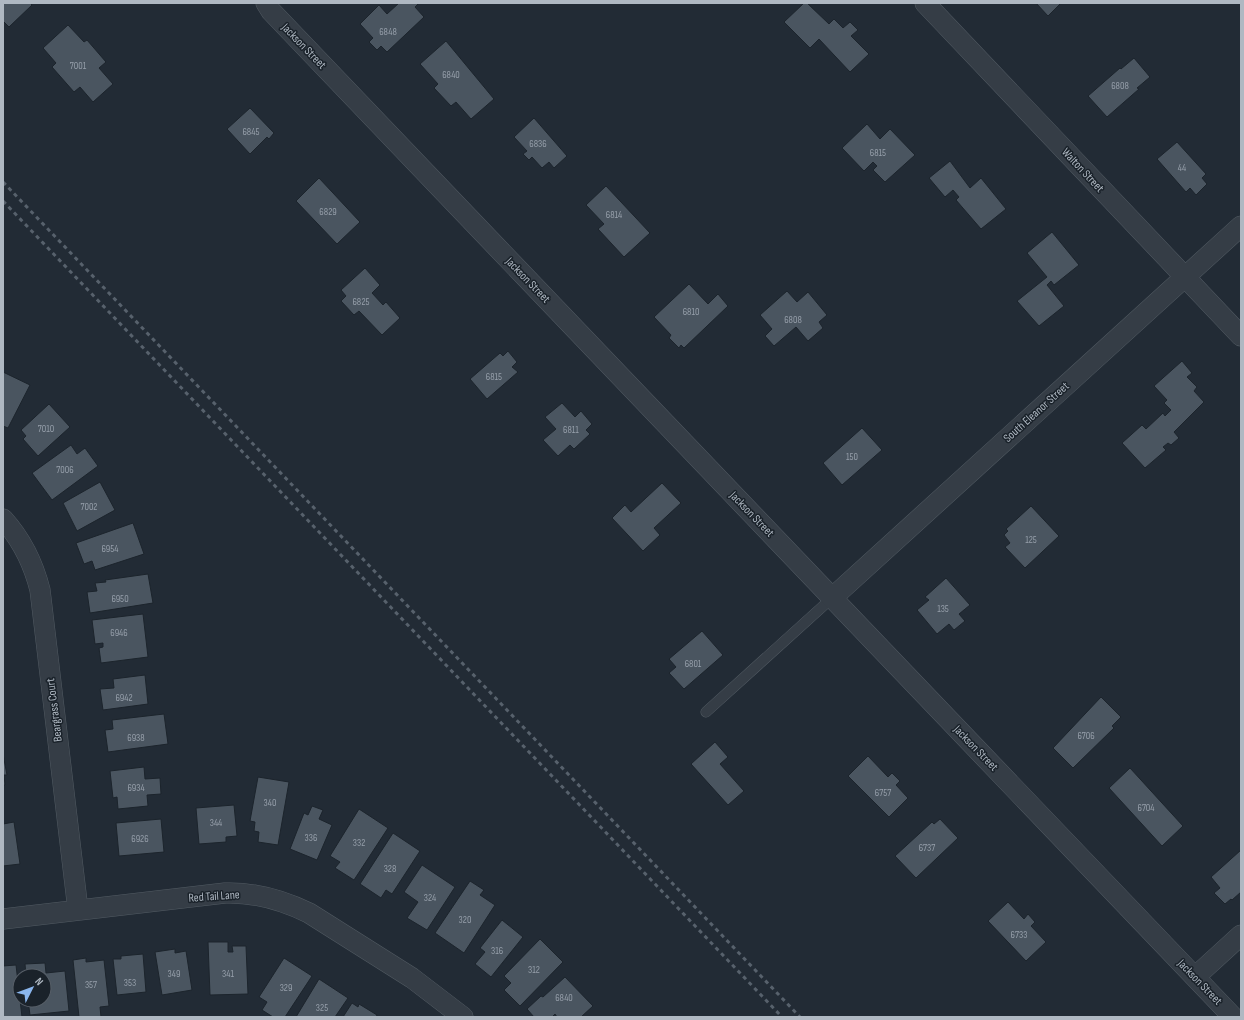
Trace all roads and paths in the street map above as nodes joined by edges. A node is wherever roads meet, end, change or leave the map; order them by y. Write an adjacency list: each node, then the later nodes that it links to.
1 (926, 3): 4 (street, Walton Street)
2 (272, 6): 7 (street, Jackson Street)
3 (1241, 226): 4 (street, South Eleanor Street)
4 (1184, 277): 5 (street, Walton Street); 7 (street, South Eleanor Street)
5 (1241, 336)
6 (3, 519): 9 (street, Beargrass Court)
7 (832, 598): 8 (lane); 12 (street, Jackson Street)
8 (706, 712)
9 (78, 910): 10 (street, Red Tail Lane); 13 (street, Red Tail Lane)
10 (3, 919)
11 (1241, 935): 12 (street)
12 (1195, 977): 14 (street, Jackson Street)
13 (462, 1017)
14 (1233, 1017)

